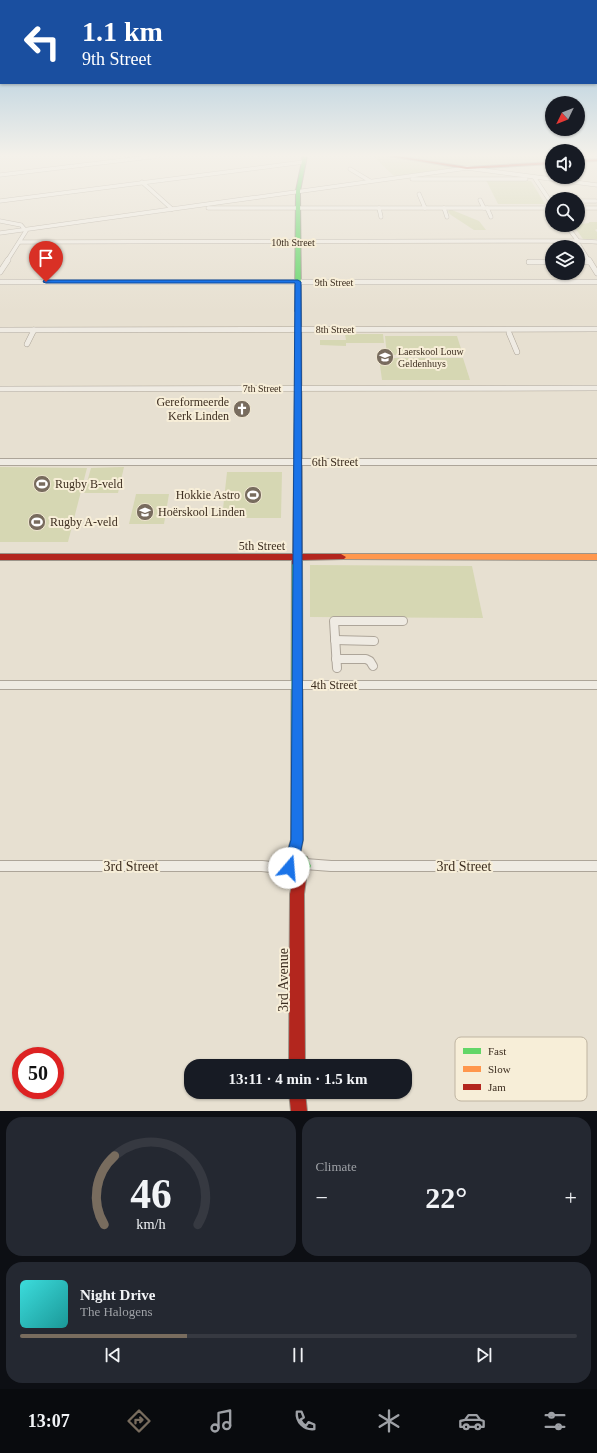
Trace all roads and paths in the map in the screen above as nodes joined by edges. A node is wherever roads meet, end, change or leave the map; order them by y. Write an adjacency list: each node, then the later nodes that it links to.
1 (182, 208): 2 (street); 10 (street)
2 (298, 208): 3 (street); 20 (main road, 3rd Avenue)
3 (379, 208): 4 (street); 12 (street)
4 (425, 208): 5 (street)
5 (444, 208): 6 (street); 11 (street)
6 (486, 208): 7 (street); 13 (street)
7 (489, 208)
8 (585, 208): 9 (street)
9 (597, 208)
10 (172, 209): 16 (street)
11 (448, 217)
12 (381, 218)
13 (491, 218)
14 (0, 221): 15 (street)
15 (21, 225): 16 (street); 17 (street)
16 (38, 228): 17 (street)
17 (26, 229): 18 (street); 19 (street)
18 (0, 233)
19 (20, 242): 20 (street, 10th Street); 26 (street)
20 (298, 242): 21 (street, 10th Street); 34 (main road, 3rd Avenue)
21 (545, 242)
22 (585, 242): 23 (street, 10th Street)
23 (597, 242)
24 (585, 254): 30 (street)
25 (0, 260): 26 (street)
26 (8, 260): 31 (street)
27 (529, 262): 28 (street)
28 (545, 262)
29 (585, 262): 30 (street)
30 (590, 262): 32 (street)
31 (0, 272)
32 (597, 273)
33 (0, 282): 34 (street, 9th Street)
34 (298, 282): 35 (street, 9th Street); 36 (main road, 3rd Avenue)
35 (597, 282)
36 (298, 329): 37 (street, 8th Street); 39 (street, 8th Street); 43 (main road, 3rd Avenue)
37 (597, 329)
38 (0, 330): 39 (street, 8th Street)
39 (34, 330): 41 (street)
40 (509, 333): 42 (street)
41 (26, 344)
42 (517, 352)
43 (298, 388): 44 (street, 7th Street); 45 (street, 7th Street); 47 (main road, 3rd Avenue)
44 (597, 388)
45 (0, 389)
46 (0, 462): 47 (street, 6th Street)
47 (299, 462): 48 (street, 6th Street); 51 (main road, 3rd Avenue)
48 (597, 462)
49 (0, 557): 51 (main road, 5th Street)
50 (597, 557): 51 (main road, 5th Street)
51 (297, 558): 57 (main road, 3rd Avenue)
52 (403, 621): 53 (street)
53 (335, 640): 54 (street); 55 (street)
54 (374, 641)
55 (373, 666)
56 (0, 685): 57 (street, 4th Street)
57 (296, 685): 58 (street, 4th Street); 59 (main road, 3rd Avenue)
58 (597, 685)
59 (297, 840): 60 (main road, 3rd Avenue); 62 (main road, 3rd Avenue)
60 (290, 865): 61 (street, 3rd Street); 62 (main road); 62 (main road); 64 (main road, 3rd Avenue)
61 (0, 866)
62 (303, 866): 63 (street, 3rd Street); 64 (main road, 3rd Avenue)
63 (597, 866)
64 (297, 894): 65 (main road, 3rd Avenue)
65 (297, 1059)
66 (296, 1099): 68 (main road)
67 (298, 1099): 69 (main road)
68 (294, 1111)
69 (299, 1111)

